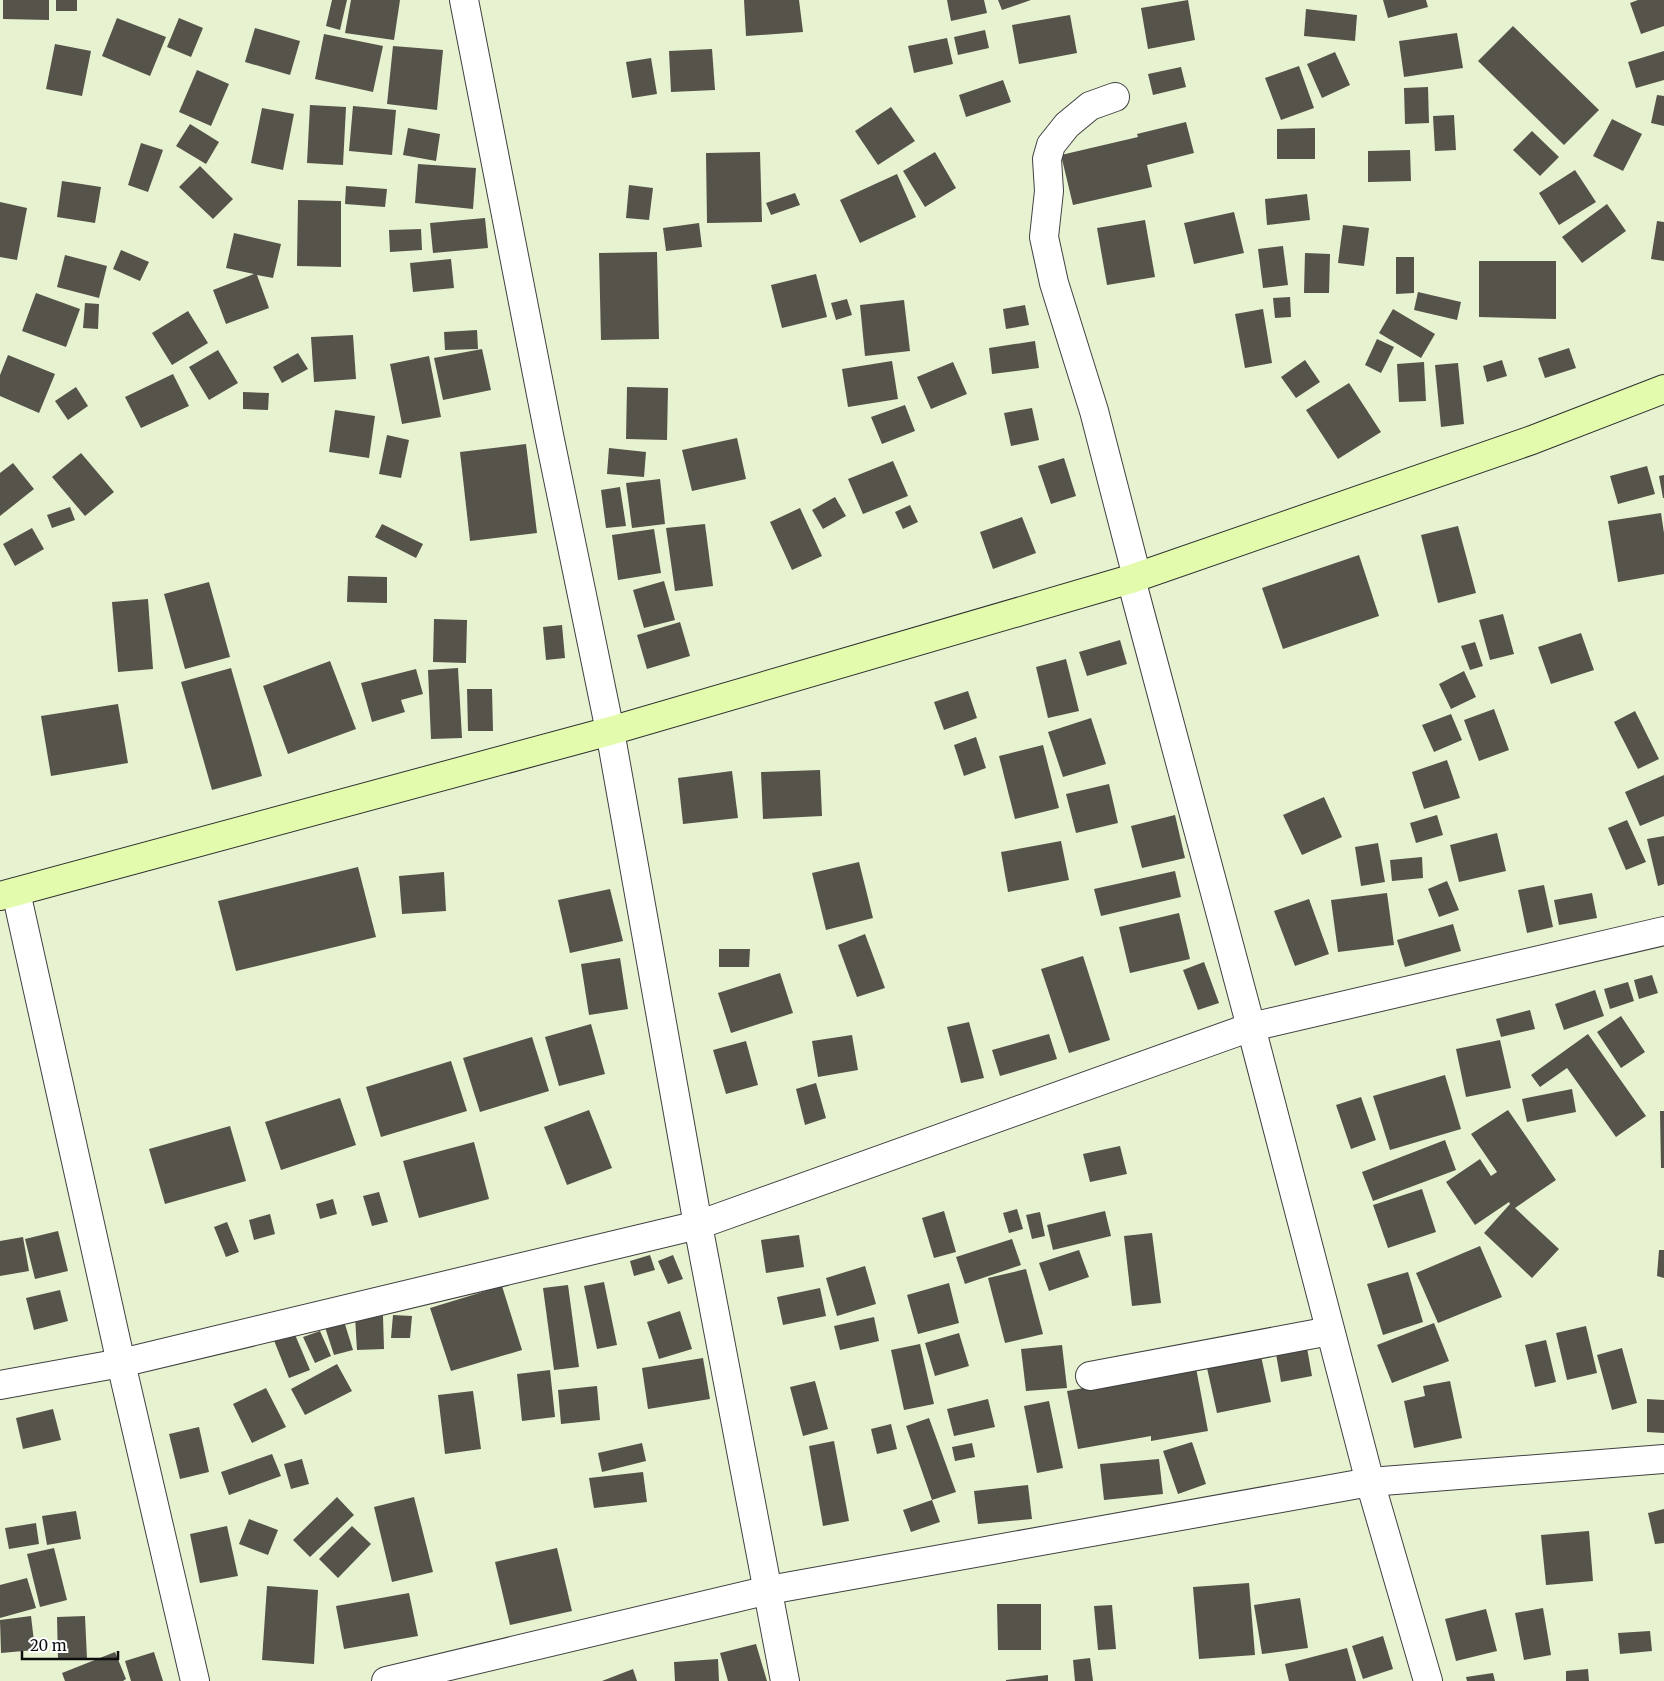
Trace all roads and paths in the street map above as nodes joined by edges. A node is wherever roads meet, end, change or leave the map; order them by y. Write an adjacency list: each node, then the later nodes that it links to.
1 (464, 0): 5 (street)
2 (1116, 97): 4 (street)
3 (1664, 389): 4 (street)
4 (1134, 578): 5 (street); 8 (street)
5 (610, 731): 6 (street); 9 (street)
6 (8, 894): 11 (street)
7 (1664, 931): 8 (street)
8 (1251, 1027): 9 (street); 10 (street)
9 (698, 1225): 11 (street); 16 (street)
10 (1330, 1331): 12 (street); 15 (street)
11 (121, 1363): 13 (street); 17 (street)
12 (1090, 1376)
13 (0, 1385)
14 (1664, 1459): 15 (street)
15 (1370, 1482): 16 (street); 20 (street)
16 (769, 1590): 18 (street); 19 (street)
17 (195, 1681)
18 (386, 1681)
19 (785, 1681)
20 (1428, 1681)

